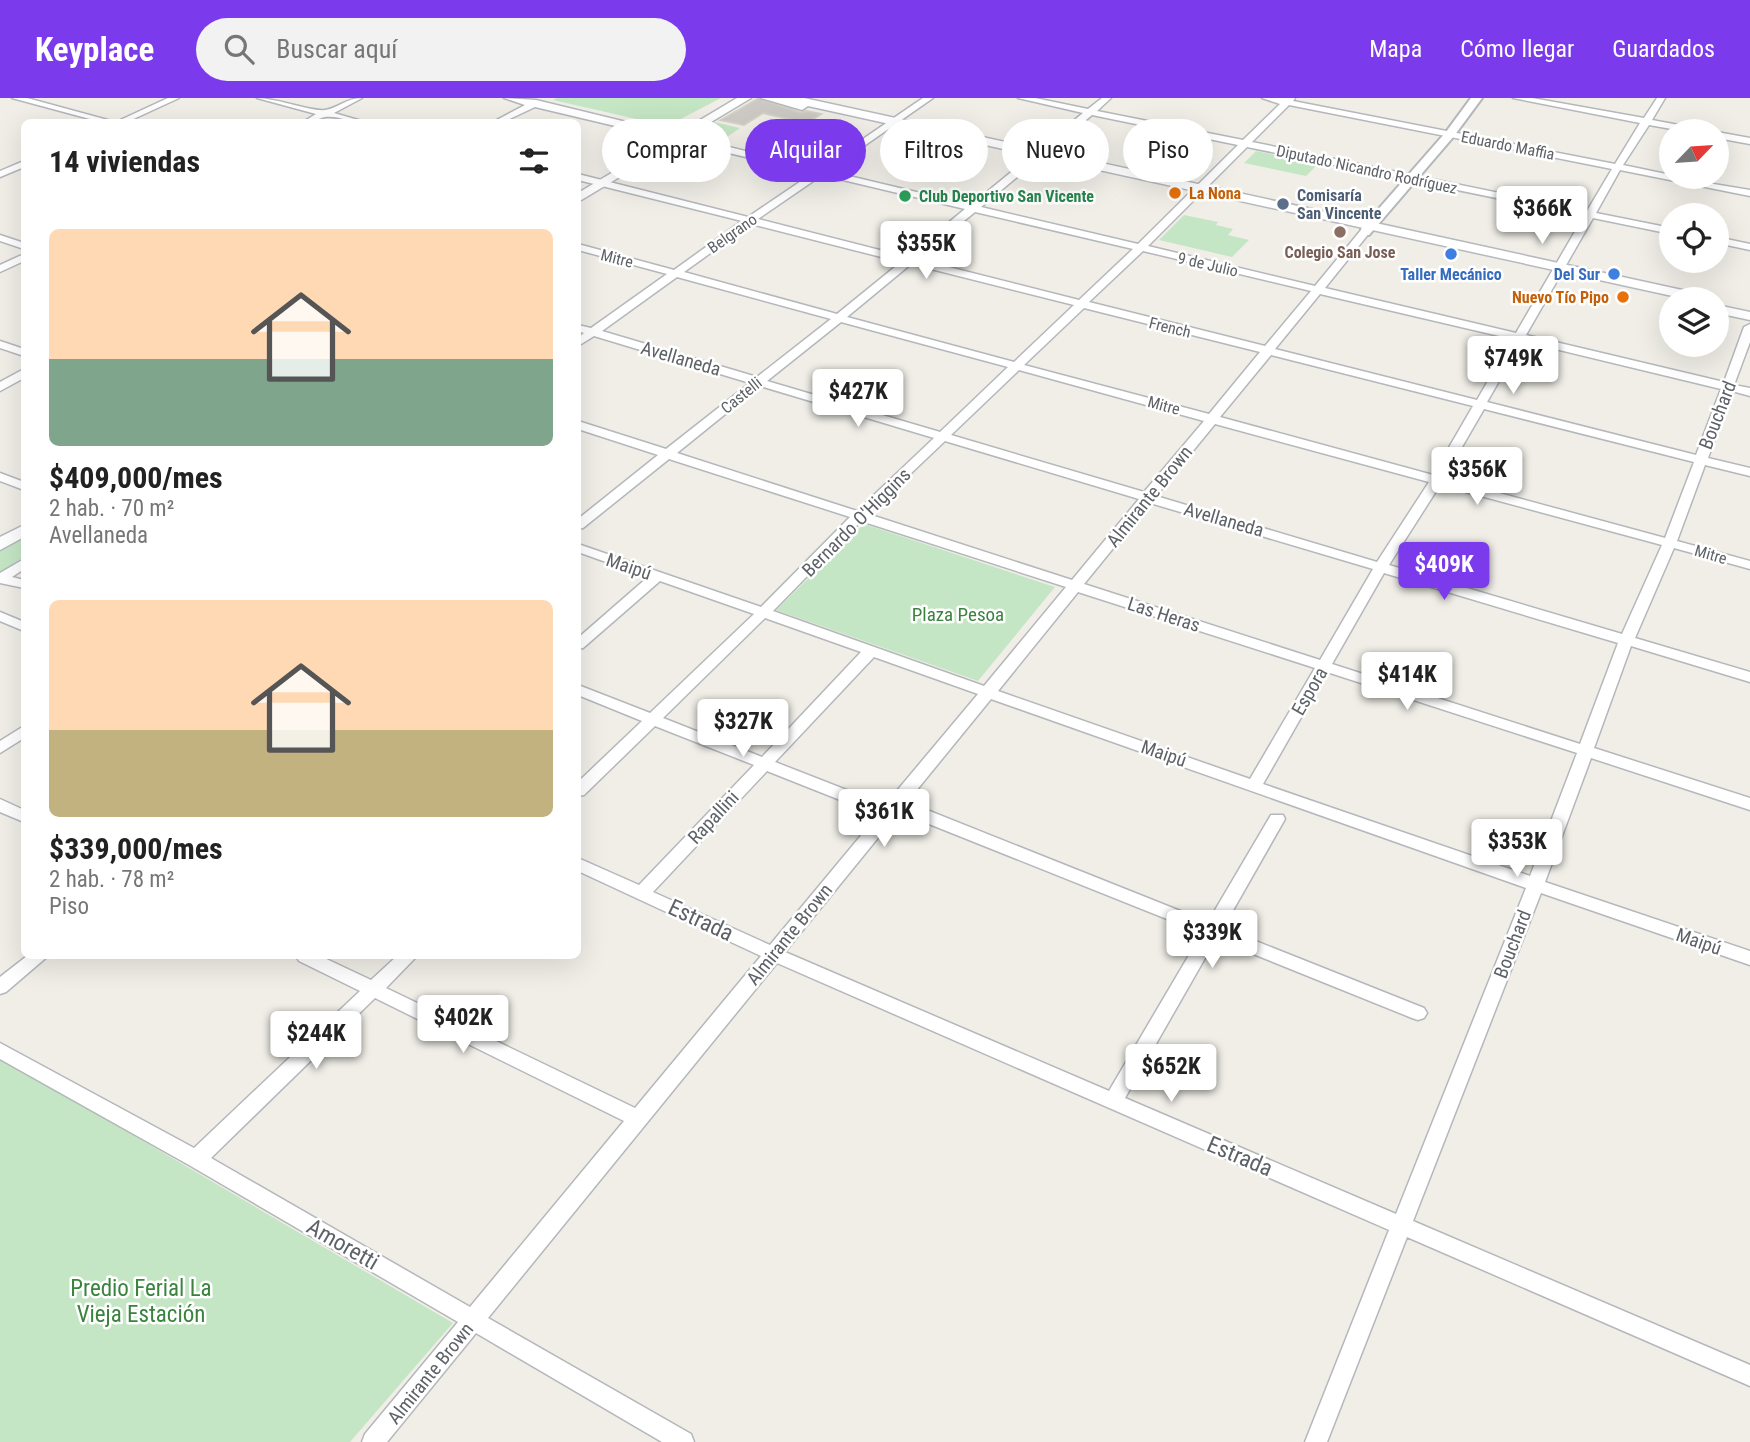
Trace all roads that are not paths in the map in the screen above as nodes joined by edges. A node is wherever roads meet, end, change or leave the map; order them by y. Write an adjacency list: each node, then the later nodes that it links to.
1 (16, 98): 21 (street)
2 (175, 98): 22 (street)
3 (261, 98): 20 (street)
4 (358, 98): 20 (street)
5 (508, 98): 17 (street, 9 de Julio)
6 (731, 98): 27 (main road)
7 (745, 98): 28 (main road)
8 (767, 98): 32 (main road)
9 (789, 98): 31 (main road)
10 (929, 98): 29 (street, Belgrano)
11 (1022, 98): 19 (street, Diputado Nicandro Rodríguez)
12 (1107, 98): 19 (street, Castelli)
13 (1266, 98): 18 (street, Eduardo Maffia)
14 (1477, 98): 35 (street)
15 (1517, 98): 33 (street)
16 (1661, 98): 33 (street, Espora)
17 (537, 100): 25 (street); 26 (street, 9 de Julio)
18 (1289, 100): 35 (street, Eduardo Maffia); 38 (street, Bernardo O'Higgins)
19 (1090, 112): 30 (street, Castelli); 38 (street, Diputado Nicandro Rodríguez)
20 (325, 114): 23 (street); 24 (street)
21 (98, 119)
22 (128, 119)
23 (314, 119)
24 (347, 119)
25 (502, 119)
26 (612, 119)
27 (699, 119)
28 (705, 119)
29 (899, 119)
30 (1082, 119)
31 (880, 121)
32 (880, 122)
33 (1646, 122): 34 (street); 42 (street, Espora)
34 (1659, 124)
35 (1450, 134): 42 (street, Eduardo Maffia); 47 (street)
36 (1729, 137): 37 (street)
37 (1750, 141)
38 (1245, 143): 47 (street, Diputado Nicandro Rodríguez); 53 (street, Bernardo O'Higgins)
39 (0, 158): 40 (street)
40 (21, 164)
41 (21, 166): 44 (street)
42 (1618, 166): 54 (street, Eduardo Maffia); 57 (street, Espora)
43 (1109, 172): 53 (main road)
44 (0, 174)
45 (581, 178): 49 (street, French)
46 (602, 178): 49 (main road)
47 (1411, 178): 57 (street, Diputado Nicandro Rodríguez); 60 (street)
48 (866, 180): 56 (street, 9 de Julio)
49 (596, 182): 52 (main road); 55 (main road); 58 (street, French)
50 (805, 182): 58 (street, Belgrano)
51 (1006, 182): 56 (street, Castelli)
52 (581, 187)
53 (1196, 191): 60 (main road); 64 (street, Bernardo O'Higgins)
54 (1750, 192)
55 (581, 195)
56 (976, 206): 64 (street, 9 de Julio); 68 (street, Castelli)
57 (1591, 214): 59 (street, Diputado Nicandro Rodríguez); 70 (street, Espora)
58 (750, 220): 68 (street, French); 71 (street, Belgrano)
59 (1659, 228)
60 (1368, 229): 70 (main road); 72 (street, Almirante Brown)
61 (0, 239): 63 (street)
62 (1729, 243): 65 (street)
63 (21, 245)
64 (1142, 246): 72 (street, 9 de Julio); 75 (street, Bernardo O'Higgins)
65 (1750, 247)
66 (581, 248): 71 (street, Mitre)
67 (21, 258): 69 (street)
68 (910, 260): 75 (street, French); 80 (street, Castelli)
69 (0, 269)
70 (1557, 271): 73 (main road); 74 (main road); 84 (street, Espora)
71 (675, 273): 80 (street, Mitre); 83 (street, Belgrano)
72 (1320, 287): 84 (street, 9 de Julio); 87 (street, Almirante Brown)
73 (1659, 290)
74 (1659, 296)
75 (1081, 304): 87 (street, French); 89 (street, Bernardo O'Higgins)
76 (1729, 305): 77 (main road)
77 (1750, 309)
78 (1729, 312): 79 (main road)
79 (1750, 316)
80 (839, 318): 89 (street, Mitre); 91 (street, Castelli)
81 (1750, 327): 92 (street, Bouchard)
82 (581, 329): 83 (street, Avellaneda)
83 (592, 332): 85 (street, Belgrano); 91 (street, Avellaneda)
84 (1520, 335): 92 (street, 9 de Julio); 96 (street, Espora)
85 (581, 341)
86 (0, 344): 88 (street)
87 (1269, 351): 96 (street, French); 97 (street, Almirante Brown)
88 (21, 352)
89 (1017, 365): 97 (street, Mitre); 99 (street, Bernardo O'Higgins)
90 (21, 375): 94 (street)
91 (758, 381): 99 (street, Avellaneda); 100 (street, Castelli)
92 (1730, 384): 93 (street, 9 de Julio); 95 (street, 9 de Julio); 101 (street, Bouchard)
93 (1750, 386)
94 (0, 387)
95 (1750, 392)
96 (1480, 405): 101 (street, French); 104 (street, Espora)
97 (1213, 418): 104 (street, Mitre); 106 (street, Almirante Brown)
98 (581, 426): 100 (street, Las Heras)
99 (942, 437): 106 (street, Avellaneda); 107 (street, Bernardo O'Higgins)
100 (667, 454): 107 (street, Las Heras); 109 (street, Castelli)
101 (1699, 460): 102 (street, French); 112 (street, Bouchard)
102 (1750, 472)
103 (0, 477): 105 (street)
104 (1437, 479): 112 (street, Mitre); 115 (street, Espora)
105 (21, 485)
106 (1148, 497): 115 (street, Avellaneda); 121 (street, Almirante Brown)
107 (859, 516): 121 (street, Las Heras); 122 (street, Bernardo O'Higgins)
108 (21, 521): 111 (main road)
109 (581, 523)
110 (21, 532): 113 (main road)
111 (0, 533)
112 (1670, 542): 116 (street, Mitre); 125 (street, Bouchard)
113 (0, 545)
114 (581, 549): 118 (street, Maipú)
115 (1382, 565): 125 (street, Avellaneda); 128 (street, Espora)
116 (1750, 565)
117 (21, 566): 119 (street)
118 (658, 576): 122 (street, Maipú); 126 (street)
119 (0, 579): 120 (street)
120 (21, 583)
121 (1075, 586): 128 (street, Las Heras); 131 (street, Almirante Brown)
122 (763, 614): 127 (street, Maipú); 132 (street, Bernardo O'Higgins)
123 (0, 616): 124 (street)
124 (21, 626)
125 (1627, 639): 129 (street, Avellaneda); 135 (street, Bouchard)
126 (581, 642)
127 (871, 651): 131 (street, Maipú); 136 (street, Rapallini)
128 (1324, 666): 135 (street, Las Heras); 137 (street, Espora)
129 (1750, 677)
130 (581, 691): 132 (street)
131 (988, 692): 137 (street, Maipú); 141 (street, Almirante Brown)
132 (653, 719): 136 (street); 138 (street, Bernardo O'Higgins)
133 (21, 734): 134 (street)
134 (0, 748)
135 (1586, 751): 139 (street, Las Heras); 145 (street, Bouchard)
136 (765, 762): 141 (street); 146 (street, Rapallini)
137 (1255, 785): 145 (street, Maipú)
138 (581, 788)
139 (1750, 804)
140 (0, 805): 142 (street)
141 (892, 808): 147 (street); 148 (street, Almirante Brown)
142 (21, 816)
143 (1277, 819): 147 (street)
144 (581, 865): 146 (street, Estrada)
145 (1535, 886): 149 (street, Maipú); 160 (street, Bouchard)
146 (642, 893): 148 (street, Estrada)
147 (1212, 931): 155 (street); 157 (street)
148 (773, 954): 157 (street, Estrada); 158 (street, Almirante Brown)
149 (1750, 958)
150 (35, 959): 153 (street)
151 (311, 959): 154 (street)
152 (405, 959): 154 (street)
153 (0, 986)
154 (374, 989): 158 (street); 159 (street)
155 (1419, 1013)
156 (0, 1050): 159 (street, Amoretti)
157 (1113, 1101): 160 (street, Estrada)
158 (638, 1119): 161 (street, Almirante Brown)
159 (197, 1158): 161 (street, Amoretti)
160 (1401, 1226): 162 (street, Estrada); 165 (street, Bouchard)
161 (473, 1320): 163 (street, Almirante Brown); 164 (street, Amoretti)
162 (1750, 1376)
163 (373, 1442)
164 (683, 1442)
165 (1316, 1442)

